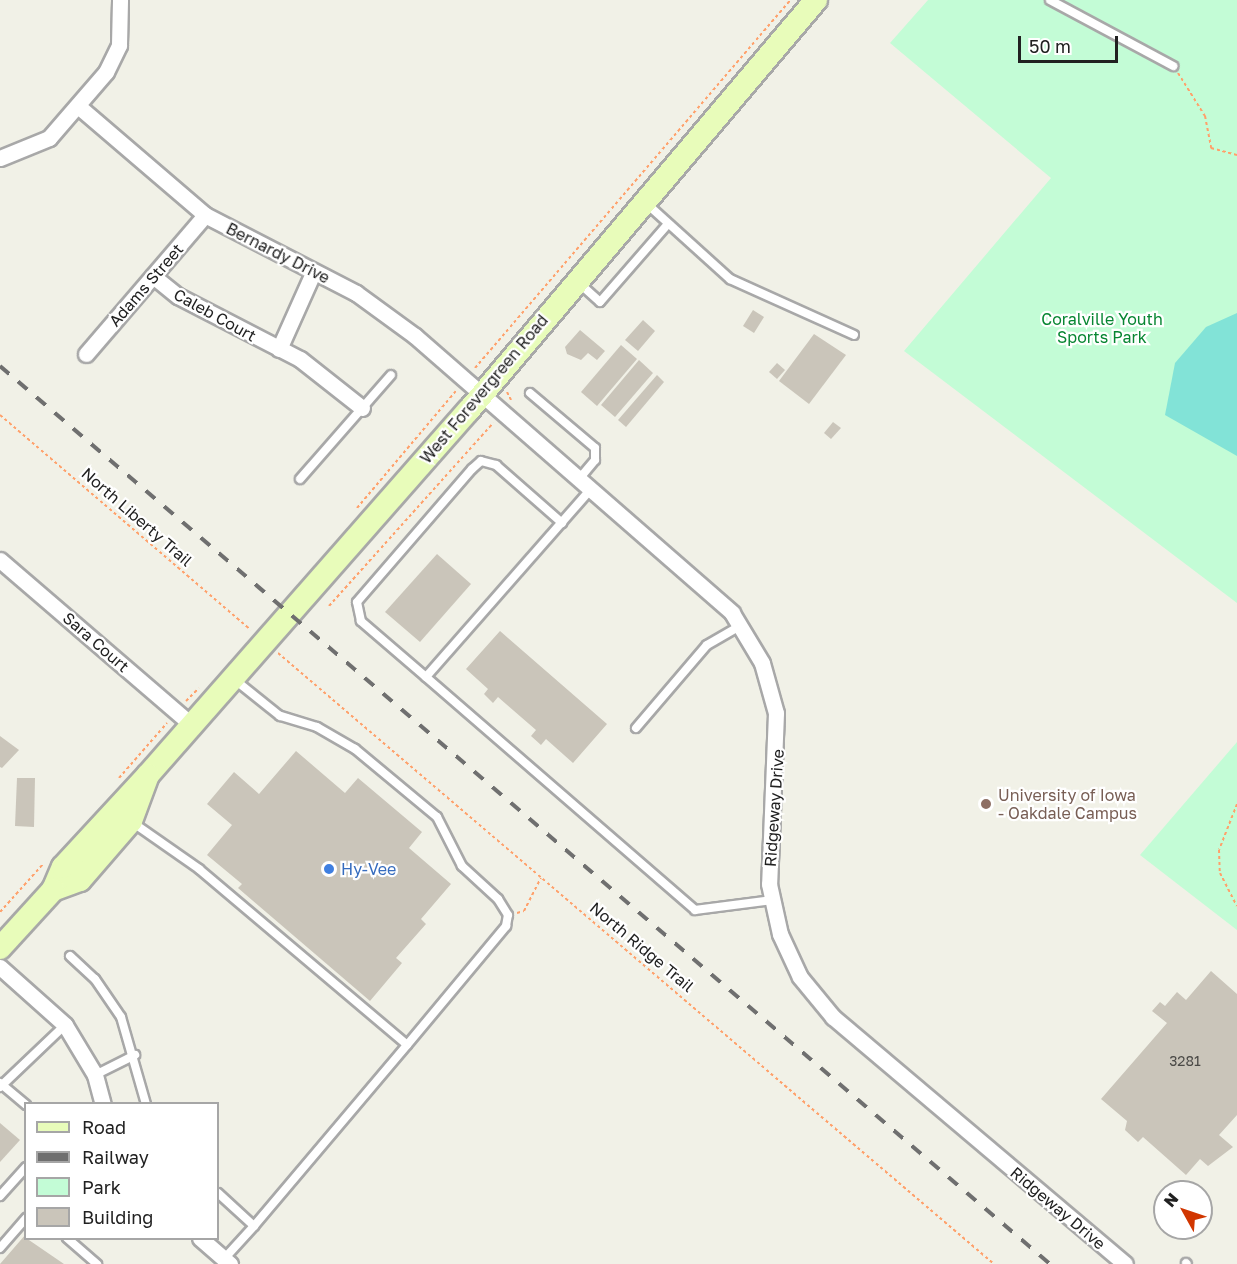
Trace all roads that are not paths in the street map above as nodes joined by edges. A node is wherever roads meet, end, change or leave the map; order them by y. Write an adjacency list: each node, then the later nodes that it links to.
1 (120, 0): 5 (street)
2 (816, 0): 7 (street, West Forevergreen Road)
3 (1050, 0): 4 (lane)
4 (1173, 66)
5 (78, 106): 6 (street); 8 (street, Bernardy Drive)
6 (0, 158)
7 (644, 201): 9 (lane); 12 (street, West Forevergreen Road)
8 (205, 215): 10 (street, Bernardy Drive); 11 (street, Adams Street)
9 (667, 225): 12 (lane); 13 (lane)
10 (314, 273): 14 (street); 18 (street, Bernardy Drive)
11 (153, 276): 14 (street, Caleb Court); 15 (street, Adams Street)
12 (575, 280): 18 (street, West Forevergreen Road)
13 (855, 335)
14 (279, 349): 19 (street, Caleb Court)
15 (86, 354)
16 (391, 375): 19 (lane)
17 (530, 393): 21 (lane)
18 (481, 396): 21 (street, Ridgeway Drive); 26 (street, West Forevergreen Road)
19 (362, 408): 20 (lane)
20 (300, 479)
21 (579, 479): 22 (street, Ridgeway Drive)
22 (591, 489): 23 (lane); 25 (street, Ridgeway Drive)
23 (562, 523): 27 (lane); 27 (lane)
24 (0, 560): 28 (street, Sara Court)
25 (740, 626): 29 (lane); 31 (street, Ridgeway Drive)
26 (233, 678): 28 (street, West Forevergreen Road); 36 (lane)
27 (426, 678): 31 (lane)
28 (192, 725): 30 (street, West Forevergreen Road)
29 (636, 728)
30 (123, 814): 32 (street, West Forevergreen Road); 36 (lane)
31 (772, 900): 53 (street, Ridgeway Drive)
32 (0, 948)
33 (70, 956): 37 (lane)
34 (0, 968): 35 (street)
35 (64, 1025): 38 (street); 39 (lane)
36 (407, 1045): 47 (lane)
37 (135, 1055): 38 (lane); 41 (lane)
38 (95, 1075): 40 (street)
39 (1, 1085): 42 (lane)
40 (102, 1102)
41 (146, 1102)
42 (24, 1103)
43 (24, 1169): 45 (lane)
44 (219, 1194): 47 (lane)
45 (0, 1196)
46 (24, 1220): 50 (lane)
47 (254, 1226): 51 (lane)
48 (68, 1240): 52 (lane)
49 (201, 1240): 51 (street)
50 (0, 1248)
51 (224, 1263)
52 (97, 1264)
53 (1125, 1264)

